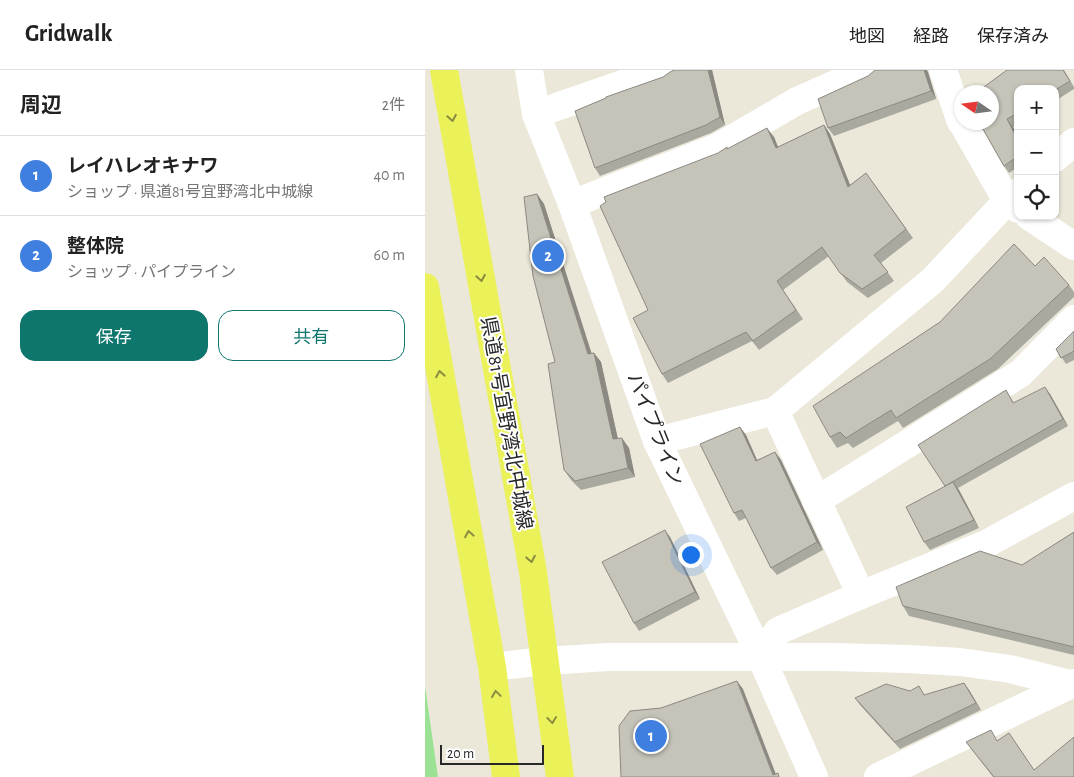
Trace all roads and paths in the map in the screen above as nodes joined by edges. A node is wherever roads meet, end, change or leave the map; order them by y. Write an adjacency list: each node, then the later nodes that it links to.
1 (444, 70): 23 (main road, 県道81号宜野湾北中城線, one-way to 23)
2 (529, 70): 7 (street, パイプライン)
3 (663, 70): 7 (street)
4 (867, 70): 12 (street)
5 (943, 70): 6 (street)
6 (954, 100)
7 (536, 114): 12 (street, パイプライン)
8 (967, 130): 11 (street)
9 (1074, 142): 10 (street)
10 (1059, 155)
11 (1014, 200): 17 (street)
12 (572, 204): 18 (street, パイプライン)
13 (1035, 220): 14 (street)
14 (1074, 246)
15 (425, 288): 24 (main road, one-way to 15)
16 (1074, 319): 20 (street)
17 (775, 411): 18 (street); 20 (street)
18 (657, 442): 22 (street, パイプライン)
19 (1074, 496): 21 (street)
20 (816, 501): 21 (street)
21 (861, 595): 22 (street)
22 (761, 656): 23 (street); 25 (street); 28 (street, パイプライン)
23 (545, 661): 24 (street); 27 (main road, 県道81号宜野湾北中城線, one-way to 27)
24 (492, 667): 26 (main road, one-way to 24)
25 (1074, 684): 29 (street)
26 (506, 777)
27 (560, 777)
28 (814, 777)
29 (878, 777)

